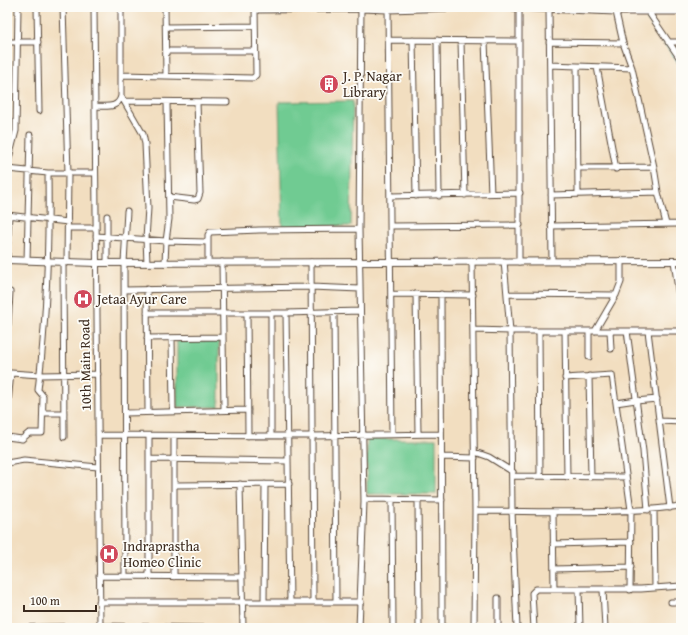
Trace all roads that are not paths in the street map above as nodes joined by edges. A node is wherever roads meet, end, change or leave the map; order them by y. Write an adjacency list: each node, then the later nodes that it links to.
1 (18, 7): 27 (street)
2 (37, 7): 28 (street)
3 (63, 7): 56 (street)
4 (94, 7): 47 (street, 10th Main Road)
5 (121, 7): 40 (street)
6 (165, 7): 19 (street)
7 (462, 7): 11 (street); 12 (street)
8 (361, 8): 9 (street); 13 (street); 82 (street)
9 (388, 8): 10 (street); 20 (street)
10 (413, 8): 11 (street)
11 (438, 8)
12 (519, 8): 15 (street); 25 (street)
13 (255, 9): 18 (street)
14 (614, 9): 15 (street); 16 (street); 32 (street)
15 (549, 10): 29 (street)
16 (646, 10): 17 (street); 30 (street)
17 (681, 12)
18 (255, 26): 19 (street); 34 (street)
19 (166, 27): 33 (street)
20 (390, 40): 21 (street); 64 (street)
21 (413, 40): 22 (street); 65 (street)
22 (437, 40): 23 (street); 66 (street)
23 (461, 41): 24 (street); 62 (street)
24 (485, 41): 25 (street); 60 (street)
25 (519, 41): 59 (street)
26 (7, 42): 27 (street)
27 (18, 42): 28 (street); 51 (street)
28 (38, 42): 48 (street)
29 (549, 42): 32 (street); 36 (street)
30 (668, 42): 31 (street); 35 (street)
31 (681, 42)
32 (623, 43): 39 (street)
33 (166, 51): 34 (street); 41 (street)
34 (255, 51): 41 (street)
35 (681, 60)
36 (550, 65): 37 (street); 63 (street)
37 (577, 67): 38 (street); 52 (street)
38 (597, 67): 39 (street); 53 (street)
39 (632, 68): 50 (street)
40 (121, 75): 41 (street); 42 (street)
41 (166, 76)
42 (121, 96): 43 (street); 47 (street)
43 (125, 101): 44 (street); 86 (street)
44 (167, 102): 45 (street); 67 (street)
45 (197, 102): 46 (street); 67 (street)
46 (227, 102)
47 (95, 106): 57 (street, 10th Main Road)
48 (39, 111)
49 (30, 135): 54 (street)
50 (654, 167): 53 (street); 58 (street)
51 (7, 168): 54 (street)
52 (578, 168): 53 (street); 61 (street)
53 (616, 169)
54 (29, 172): 55 (street); 71 (street)
55 (48, 173): 56 (street); 73 (street)
56 (68, 173): 57 (street); 74 (street)
57 (95, 173): 81 (street, 10th Main Road)
58 (658, 192): 61 (street); 75 (street)
59 (520, 193): 60 (street); 77 (street)
60 (490, 194): 62 (street)
61 (578, 194): 63 (street)
62 (465, 195): 66 (street)
63 (551, 195): 79 (street)
64 (391, 196): 65 (street); 78 (street)
65 (416, 196): 66 (street)
66 (439, 196)
67 (169, 197): 87 (street)
68 (127, 212): 85 (street)
69 (8, 215): 71 (street); 89 (street)
70 (107, 216): 83 (street)
71 (28, 218): 73 (street); 91 (street)
72 (681, 218): 76 (street)
73 (49, 221): 74 (street); 103 (street)
74 (68, 222): 80 (street)
75 (666, 224): 76 (street); 79 (street)
76 (679, 224)
77 (520, 225): 78 (street); 102 (street)
78 (391, 226): 101 (street)
79 (551, 226): 94 (street)
80 (68, 228): 81 (street); 104 (street)
81 (96, 228): 84 (street, 10th Main Road)
82 (359, 229): 88 (street); 100 (street)
83 (108, 235): 84 (street); 85 (street); 106 (street)
84 (96, 236): 105 (street, 10th Main Road)
85 (126, 237): 86 (street); 107 (street)
86 (146, 239): 87 (street); 108 (street)
87 (166, 241): 88 (street); 109 (street)
88 (207, 242): 97 (street)
89 (7, 256)
90 (7, 260): 91 (street)
91 (27, 261): 103 (street)
92 (472, 261): 93 (street); 101 (street); 120 (street)
93 (504, 261): 102 (street); 119 (street)
94 (552, 261): 95 (street); 102 (street)
95 (621, 261): 96 (street); 121 (street)
96 (678, 261): 123 (street)
97 (208, 262): 98 (street); 109 (street)
98 (222, 262): 99 (street); 111 (street)
99 (311, 262): 100 (street); 110 (street)
100 (359, 262): 101 (street); 112 (street)
101 (391, 262): 116 (street)
102 (519, 262)
103 (49, 263): 104 (street); 149 (street)
104 (65, 263): 105 (street); 150 (street)
105 (96, 263): 106 (street); 148 (street, 10th Main Road)
106 (106, 263): 107 (street)
107 (124, 263): 108 (street); 113 (street)
108 (147, 263): 109 (street)
109 (165, 263)
110 (311, 287): 111 (street); 112 (street); 130 (street)
111 (223, 288): 114 (street); 124 (street)
112 (360, 289): 122 (street)
113 (124, 290): 114 (street); 163 (street)
114 (147, 290): 126 (street)
115 (7, 292): 131 (street)
116 (391, 294): 117 (street); 166 (street)
117 (416, 294): 118 (street); 167 (street)
118 (441, 294): 120 (street); 168 (street)
119 (507, 294): 121 (street); 133 (street)
120 (473, 295): 132 (street)
121 (616, 295): 137 (street)
122 (360, 311): 125 (street); 170 (street)
123 (681, 311)
124 (223, 312): 126 (street); 127 (street); 142 (street)
125 (334, 312): 130 (street); 169 (street)
126 (147, 313): 143 (street)
127 (247, 313): 128 (street); 157 (street)
128 (271, 313): 129 (street); 176 (street)
129 (286, 313): 130 (street); 177 (street)
130 (311, 313): 178 (street)
131 (8, 324)
132 (474, 330): 133 (street); 181 (street)
133 (510, 331): 134 (street); 188 (street)
134 (539, 331): 135 (street); 189 (street)
135 (565, 331): 136 (street); 152 (street)
136 (589, 331): 137 (street); 146 (street)
137 (595, 331): 138 (street)
138 (610, 331): 139 (street); 145 (street)
139 (627, 331): 140 (street); 154 (street)
140 (648, 331): 141 (street); 153 (street)
141 (681, 331)
142 (223, 337): 144 (street); 156 (street)
143 (147, 338): 144 (street); 159 (street)
144 (172, 338): 160 (street)
145 (611, 349)
146 (589, 357)
147 (9, 373): 149 (street); 158 (street)
148 (98, 374): 150 (street); 171 (street, 10th Main Road)
149 (40, 375): 150 (street); 161 (street)
150 (64, 375): 162 (street)
151 (589, 376): 152 (street); 155 (street); 191 (street)
152 (565, 378): 190 (street)
153 (657, 399): 154 (street); 164 (street)
154 (636, 401): 155 (street); 204 (street)
155 (616, 402): 192 (street)
156 (224, 410): 157 (street); 160 (street)
157 (248, 410): 175 (street)
158 (7, 412)
159 (148, 412): 160 (street); 163 (street)
160 (173, 412)
161 (44, 413): 162 (street); 179 (street)
162 (64, 413): 180 (street)
163 (125, 413): 172 (street)
164 (660, 421): 165 (street); 202 (street)
165 (681, 422)
166 (392, 434): 167 (street); 170 (street)
167 (418, 434): 168 (street)
168 (441, 434): 182 (street)
169 (336, 435): 170 (street); 178 (street); 230 (street)
170 (363, 435): 197 (street)
171 (98, 436): 172 (street); 187 (street, 10th Main Road)
172 (125, 436): 173 (street); 214 (street)
173 (149, 436): 174 (street); 183 (street)
174 (174, 436): 175 (street); 184 (street)
175 (248, 436): 176 (street)
176 (271, 436): 177 (street)
177 (288, 436): 178 (street); 185 (street)
178 (312, 436): 229 (street)
179 (7, 437)
180 (64, 437)
181 (475, 455): 182 (street); 188 (street); 206 (street)
182 (441, 457): 200 (street)
183 (149, 458): 184 (street); 215 (street)
184 (174, 459): 185 (street); 196 (street)
185 (288, 461): 195 (street)
186 (7, 463): 187 (street)
187 (98, 467): 213 (street, 10th Main Road)
188 (513, 474): 189 (street); 207 (street)
189 (540, 476): 190 (street)
190 (566, 477): 191 (street)
191 (591, 477): 192 (street)
192 (626, 478): 203 (street)
193 (240, 484): 194 (street); 196 (street); 217 (street)
194 (265, 484): 195 (street); 227 (street)
195 (289, 484): 228 (street)
196 (174, 485): 216 (street)
197 (364, 499): 198 (street); 231 (street)
198 (392, 500): 199 (street); 240 (street)
199 (418, 500): 200 (street); 241 (street)
200 (442, 500): 242 (street)
201 (681, 506): 202 (street)
202 (670, 508): 205 (street)
203 (631, 510): 204 (street); 208 (street); 209 (street)
204 (648, 510): 205 (street)
205 (654, 510): 219 (street)
206 (475, 511): 207 (street); 243 (street)
207 (512, 511): 208 (street); 245 (street)
208 (553, 512): 210 (street)
209 (631, 542): 210 (street); 211 (street)
210 (553, 544): 212 (street)
211 (631, 567): 212 (street); 223 (street)
212 (554, 568): 220 (street)
213 (99, 576): 214 (street); 225 (street, 10th Main Road)
214 (125, 576): 215 (street)
215 (149, 576): 216 (street)
216 (174, 577): 217 (street)
217 (242, 577): 226 (street)
218 (681, 586): 219 (street)
219 (655, 588): 223 (street)
220 (554, 589): 221 (street); 246 (street)
221 (579, 589): 222 (street); 247 (street)
222 (603, 590): 223 (street); 248 (street)
223 (630, 590)
224 (498, 598): 244 (street)
225 (99, 602): 226 (street); 234 (street, 10th Main Road)
226 (243, 602): 227 (street); 238 (street)
227 (264, 602): 228 (street)
228 (290, 602): 229 (street)
229 (314, 602): 230 (street)
230 (336, 602): 231 (street)
231 (361, 602): 235 (street)
232 (671, 602): 233 (street)
233 (681, 602)
234 (100, 626): 236 (street); 237 (street)
235 (359, 627): 239 (street)
236 (8, 628)
237 (204, 628)
238 (243, 628)
239 (340, 628)
240 (393, 628)
241 (419, 628)
242 (442, 628)
243 (474, 628)
244 (498, 628)
245 (517, 628)
246 (534, 628)
247 (580, 628)
248 (605, 628)

